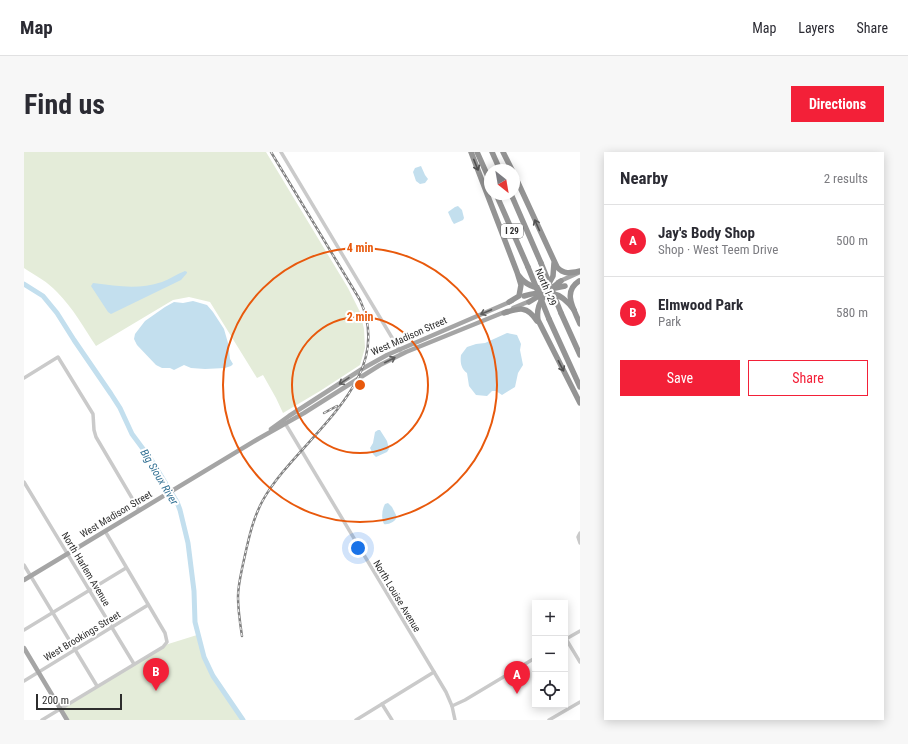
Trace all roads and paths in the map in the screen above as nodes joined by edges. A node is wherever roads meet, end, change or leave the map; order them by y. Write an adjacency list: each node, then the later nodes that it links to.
1 (281, 152): 26 (street)
2 (470, 152): 13 (highway, one-way to 13)
3 (477, 152): 8 (highway)
4 (492, 152): 6 (highway)
5 (503, 152): 7 (highway)
6 (497, 164)
7 (509, 164)
8 (484, 168)
9 (520, 187): 12 (highway, one-way to 9)
10 (499, 200): 30 (highway, North I-29 / I 29, bridge)
11 (514, 200): 28 (highway, North I-29 / I 29, bridge)
12 (553, 261): 14 (highway); 18 (highway)
13 (517, 272): 18 (highway); 20 (highway)
14 (580, 272): 15 (main road)
15 (561, 281): 18 (highway)
16 (579, 281): 17 (main road); 22 (highway)
17 (565, 286): 18 (highway)
18 (546, 291): 19 (highway); 21 (highway); 22 (highway); 25 (highway)
19 (524, 296): 20 (main road, West Madison Street)
20 (509, 302): 26 (main road, West Madison Street, one-way to 26)
21 (529, 302): 23 (main road, West Madison Street)
22 (574, 310): 24 (highway)
23 (504, 313): 25 (highway); 27 (main road, West Madison Street)
24 (580, 324)
25 (543, 331): 31 (highway, one-way to 31)
26 (399, 349): 27 (street); 32 (main road, West Madison Street, one-way to 32)
27 (402, 354): 32 (main road, West Madison Street, one-way to 27)
28 (580, 355)
29 (24, 378): 34 (street)
30 (580, 387)
31 (580, 403)
32 (285, 422): 34 (main road, West Madison Street); 57 (street, North Louise Avenue)
33 (24, 482): 38 (street, North Harlem Avenue)
34 (140, 510): 35 (main road, West Madison Street)
35 (104, 531): 38 (main road, West Madison Street); 40 (street)
36 (580, 533): 37 (street)
37 (580, 543)
38 (67, 554): 41 (main road, West Madison Street); 43 (street, North Harlem Avenue)
39 (24, 565): 41 (street)
40 (126, 568): 43 (street); 44 (street)
41 (30, 576): 42 (main road, West Madison Street); 45 (street)
42 (24, 580)
43 (90, 590): 45 (street); 46 (street, North Harlem Avenue)
44 (148, 606): 46 (street, West Brookings Street); 55 (street)
45 (53, 613): 47 (street); 52 (street)
46 (112, 627): 52 (street, West Brookings Street); 55 (street, North Harlem Avenue)
47 (24, 630)
48 (580, 631): 49 (street)
49 (568, 639)
50 (568, 643): 54 (street)
51 (24, 648): 56 (main road)
52 (75, 650): 56 (street, West Brookings Street); 59 (street)
53 (532, 660): 62 (street)
54 (580, 662)
55 (134, 664): 59 (street)
56 (38, 672): 58 (street, West Brookings Street); 63 (main road)
57 (434, 672): 61 (street); 62 (street, North Louise Avenue)
58 (24, 681)
59 (97, 686): 63 (street)
60 (580, 702): 69 (street)
61 (382, 704): 66 (street); 67 (street)
62 (452, 706): 68 (street, North Louise Avenue)
63 (60, 708): 64 (street); 65 (main road)
64 (42, 720)
65 (67, 720)
66 (356, 720)
67 (392, 720)
68 (455, 720)
69 (549, 720)

